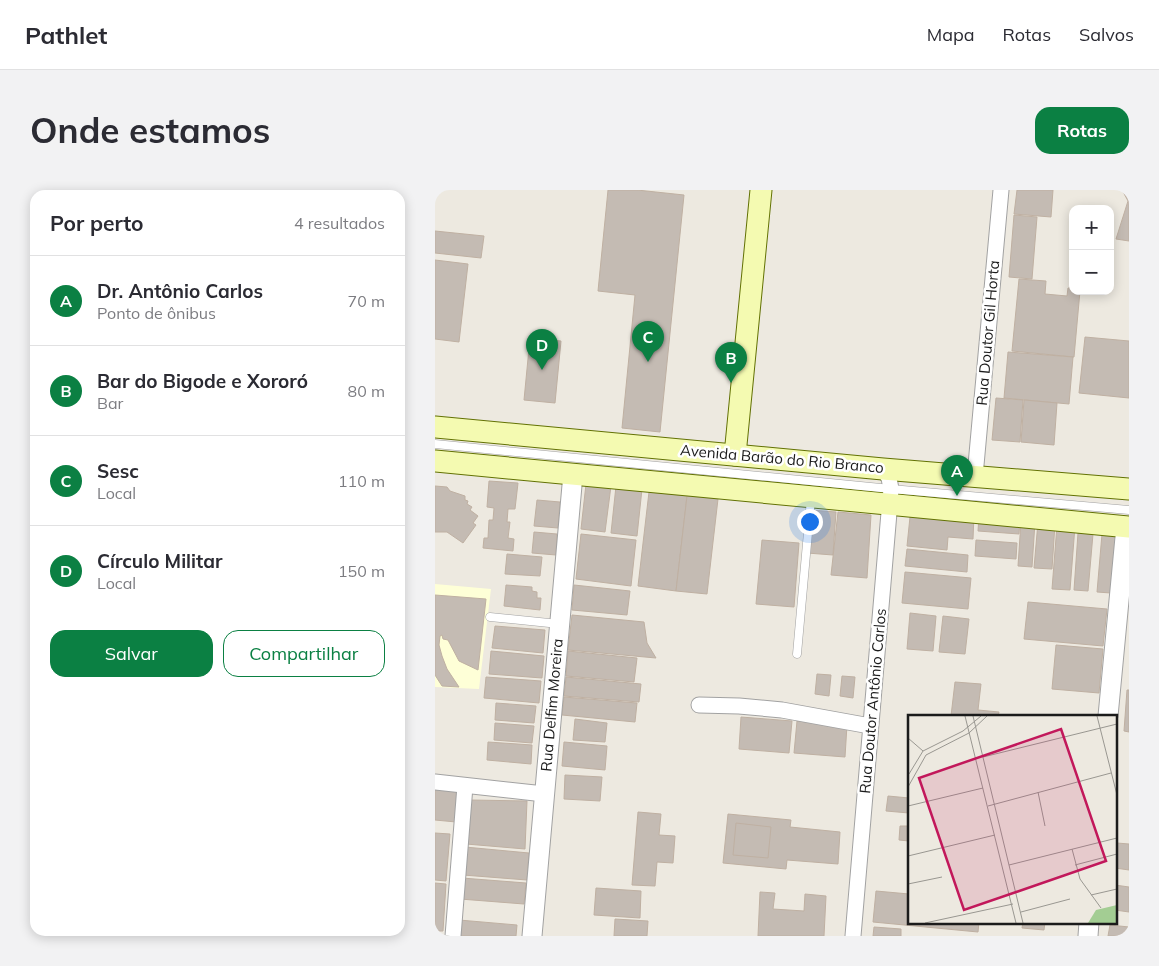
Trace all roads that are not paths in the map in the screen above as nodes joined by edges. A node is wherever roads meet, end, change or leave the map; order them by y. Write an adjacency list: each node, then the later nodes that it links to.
1 (761, 190): 5 (main road)
2 (1001, 190): 10 (street, Rua Doutor Gil Horta)
3 (435, 427): 5 (main road, Avenida Barão do Rio Branco)
4 (435, 444): 7 (lane, Avenida Barão do Rio Branco)
5 (737, 461): 8 (main road, Avenida Barão do Rio Branco); 9 (lane)
6 (435, 462): 7 (main road, Avenida Barão do Rio Branco)
7 (573, 466): 9 (lane, Avenida Barão do Rio Branco); 12 (main road, Avenida Barão do Rio Branco); 16 (street, Rua Delfim Moreira)
8 (883, 469): 10 (main road, Avenida Barão do Rio Branco); 13 (street, Rua Doutor Antônio Carlos)
9 (749, 474): 13 (lane, Avenida Barão do Rio Branco)
10 (975, 476): 11 (main road, Avenida Barão do Rio Branco)
11 (1129, 489)
12 (811, 497): 13 (main road, Avenida Barão do Rio Branco); 17 (lane)
13 (891, 497): 14 (main road, Avenida Barão do Rio Branco); 20 (street, Rua Doutor Antônio Carlos)
14 (1128, 521): 19 (street)
15 (490, 616): 16 (lane)
16 (559, 624): 23 (street, Rua Delfim Moreira)
17 (797, 654)
18 (699, 705): 20 (street)
19 (1108, 715)
20 (870, 726): 26 (street, Rua Doutor Antônio Carlos)
21 (435, 782): 22 (street)
22 (465, 786): 23 (street); 24 (street)
23 (544, 794): 25 (street, Rua Delfim Moreira)
24 (453, 936)
25 (532, 936)
26 (853, 936)

